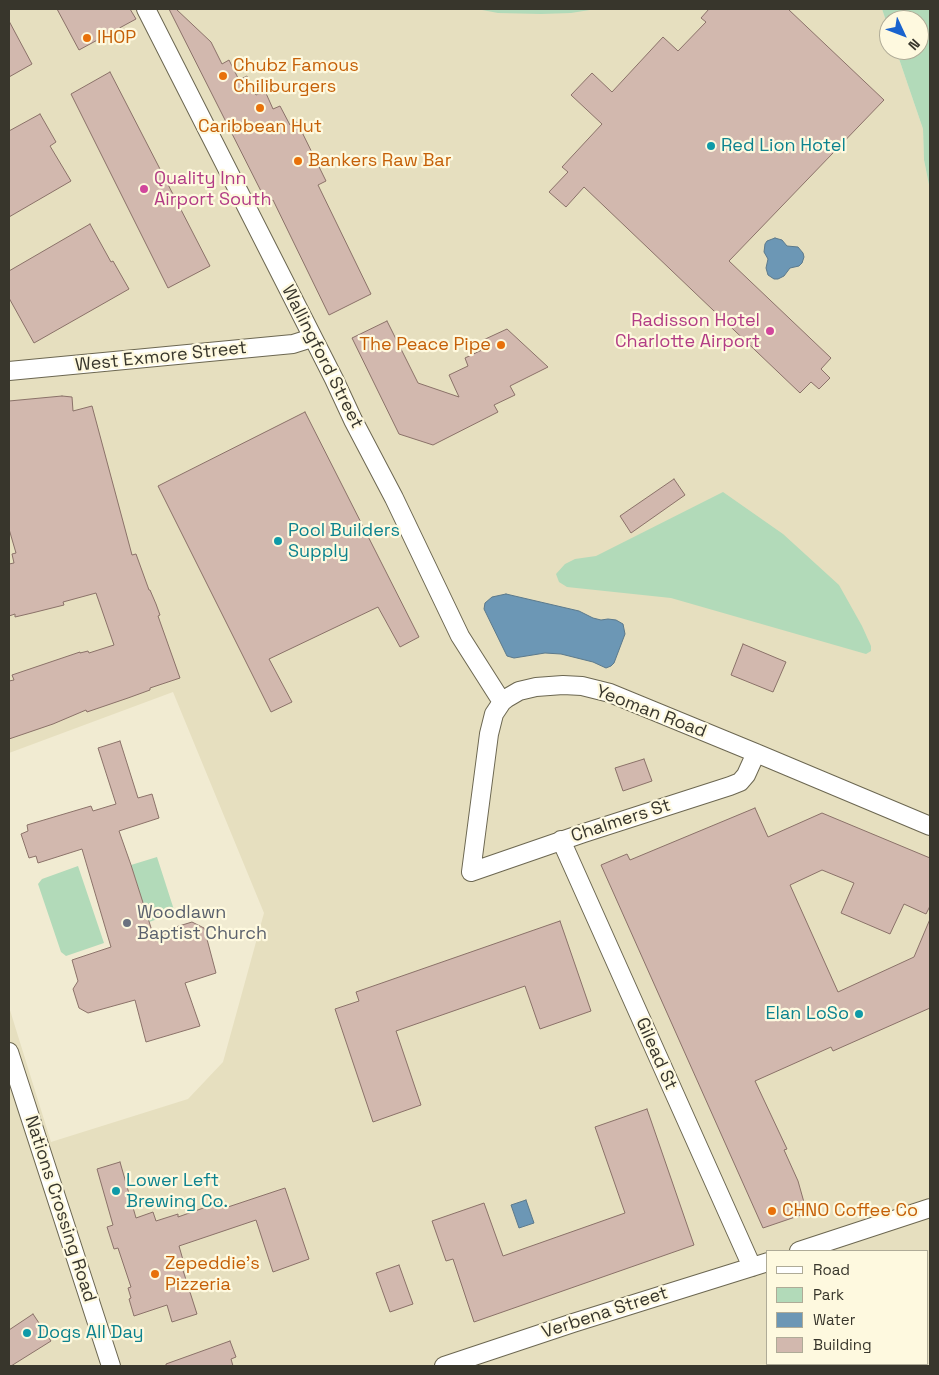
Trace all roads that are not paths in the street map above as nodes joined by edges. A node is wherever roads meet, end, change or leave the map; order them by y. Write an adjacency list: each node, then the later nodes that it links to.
1 (146, 9): 2 (street, Wallingford Street)
2 (312, 338): 3 (street, West Exmore Street); 4 (street, Wallingford Street)
3 (9, 371)
4 (502, 702): 5 (street, Yeoman Road); 7 (street, Chalmers St)
5 (756, 753): 6 (street, Yeoman Road); 7 (street, Chalmers St)
6 (930, 826)
7 (560, 840): 11 (street, Gilead St)
8 (9, 1052): 12 (street, Nations Crossing Road)
9 (930, 1208): 10 (street)
10 (802, 1250)
11 (760, 1264): 13 (street, Verbena Street)
12 (111, 1366)
13 (444, 1366)

